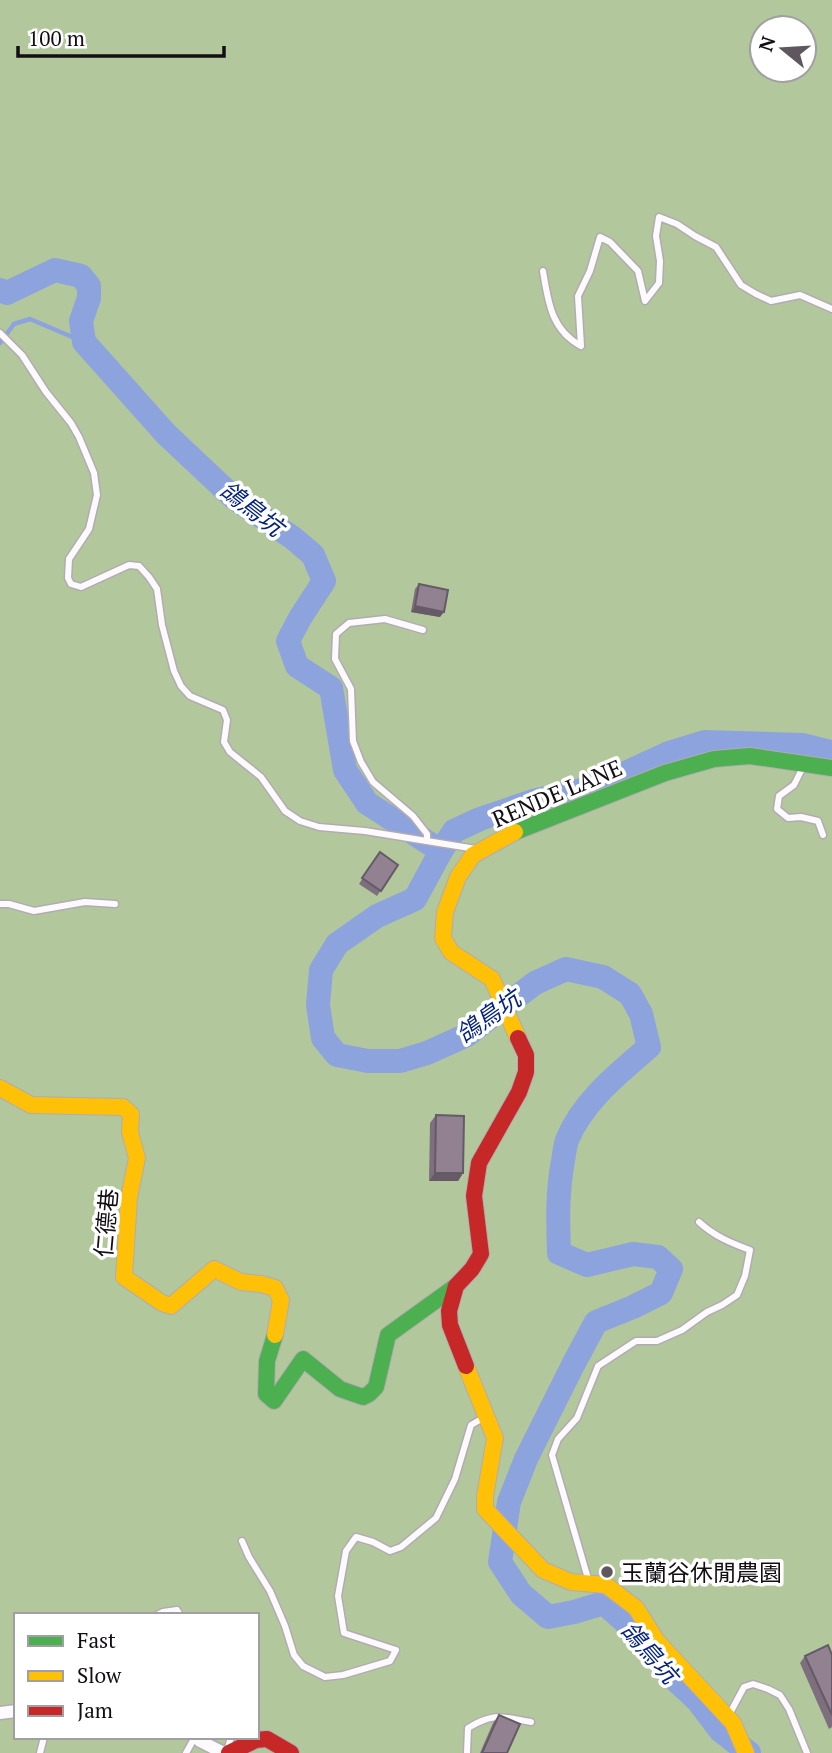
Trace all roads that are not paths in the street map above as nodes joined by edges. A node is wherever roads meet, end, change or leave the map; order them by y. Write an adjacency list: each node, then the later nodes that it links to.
1 (543, 271): 2 (lane)
2 (832, 309)
3 (0, 334): 8 (lane)
4 (422, 630): 8 (lane)
5 (804, 765): 6 (street, RENDE LANE); 7 (lane); 9 (street, RENDE LANE)
6 (832, 768)
7 (823, 835)
8 (427, 841): 9 (lane)
9 (476, 849): 14 (street, RENDE LANE)
10 (0, 904): 11 (lane)
11 (115, 904)
12 (0, 1087): 14 (street, 仁德巷)
13 (699, 1222): 17 (lane)
14 (456, 1286): 15 (street)
15 (487, 1416): 16 (lane); 17 (street)
16 (242, 1541)
17 (589, 1584): 20 (street)
18 (161, 1613): 19 (lane)
19 (179, 1613)
20 (731, 1720): 26 (street); 27 (lane)
21 (531, 1722): 25 (lane)
22 (198, 1739): 23 (street)
23 (227, 1753): 24 (street)
24 (291, 1753)
25 (467, 1753)
26 (746, 1753)
27 (807, 1753)

